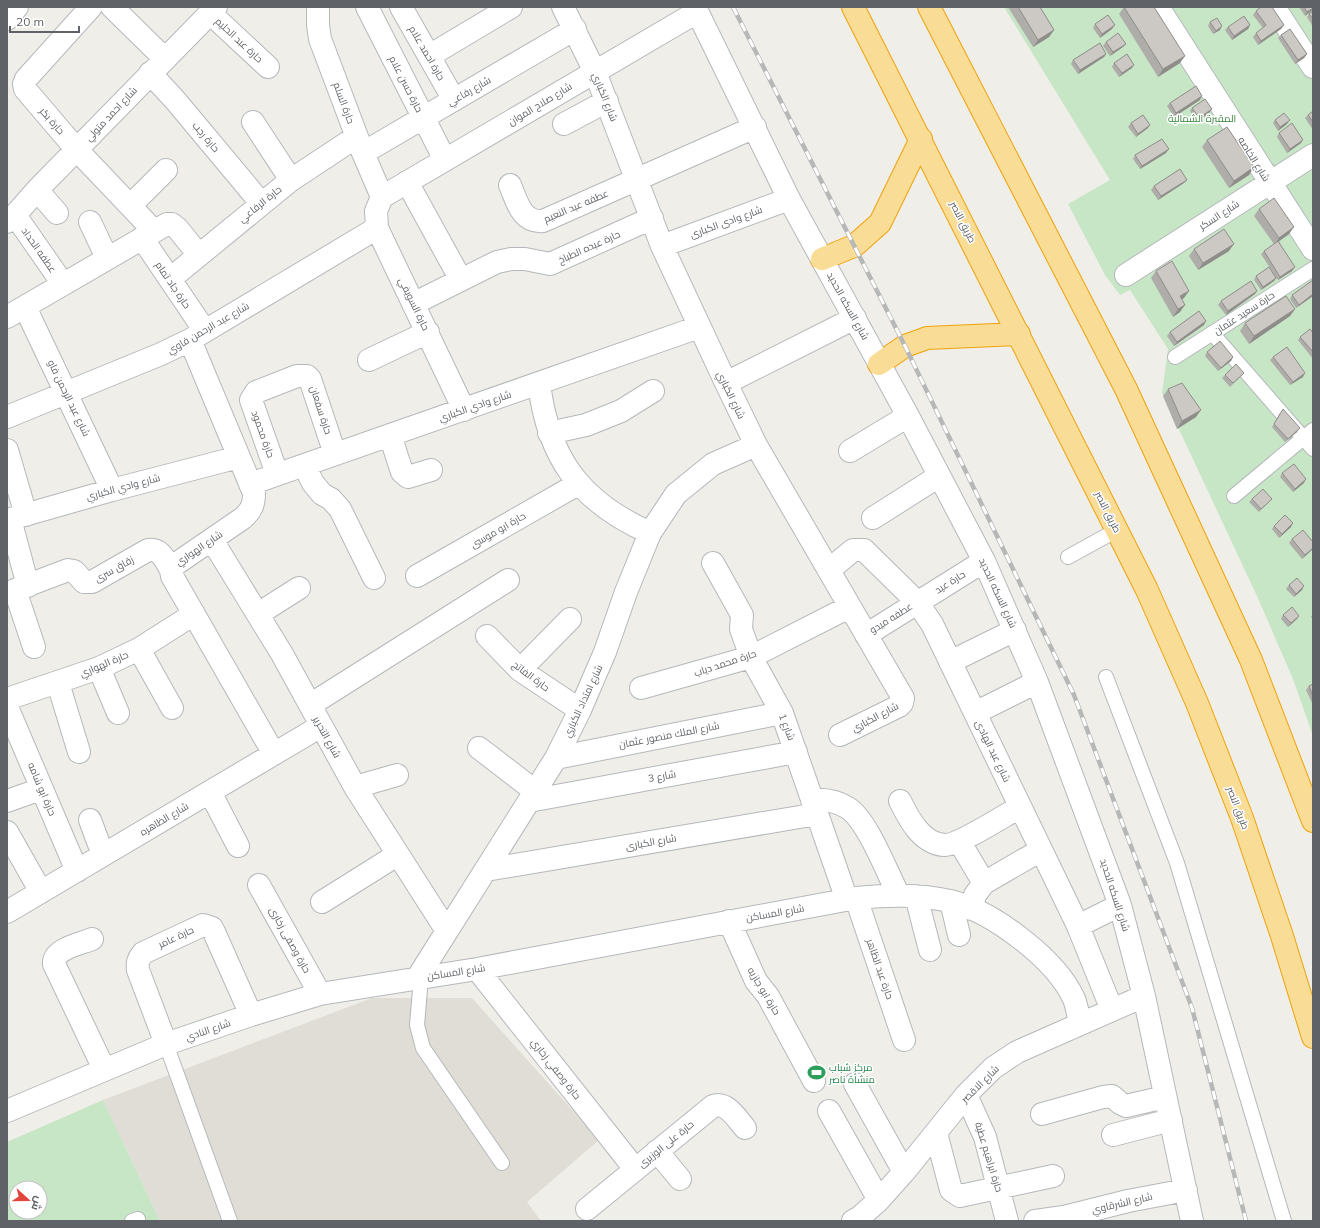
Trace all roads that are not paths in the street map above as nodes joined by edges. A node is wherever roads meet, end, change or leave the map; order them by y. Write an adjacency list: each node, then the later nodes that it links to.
1 (17, 7): 15 (street)
2 (91, 7): 30 (street, حارة بكر)
3 (112, 7): 18 (street)
4 (318, 7): 29 (street, حارة السلم)
5 (367, 7): 24 (street, حارة حسن علام)
6 (401, 7): 17 (street, حارة احمد علام)
7 (511, 7): 17 (street)
8 (563, 7): 16 (street, شارع الكباري)
9 (853, 7): 28 (highway, طريق النصر)
10 (928, 7): 153 (highway)
11 (1158, 7): 37 (street, شارع الخاصه)
12 (1274, 7): 20 (street)
13 (696, 9): 21 (street, شارع صلاح الموان); 27 (street, شارع السكه الحديد)
14 (213, 10): 18 (street, شارع احمد متولي); 19 (street, حارة عبد الحليم)
15 (7, 19)
16 (575, 30): 21 (street, شارع الكباري); 22 (street, شارع رفاعي)
17 (429, 56): 22 (street, حارة احمد علام)
18 (158, 66): 30 (street, شارع احمد متولي); 42 (street, حارة رجب)
19 (268, 66)
20 (1313, 67)
21 (595, 72): 23 (street, شارع الكباري); 32 (street, شارع صلاح الموان)
22 (454, 100): 24 (street, شارع رفاعي)
23 (606, 101): 26 (street); 34 (street, شارع الكباري)
24 (424, 118): 29 (street, شارع رفاعي); 32 (street, حارة حسن علام)
25 (253, 122): 35 (street)
26 (564, 124)
27 (755, 127): 34 (street); 41 (street, شارع السكه الحديد)
28 (921, 139): 54 (highway); 66 (highway, طريق النصر)
29 (360, 145): 35 (street, حارة الرفاعي); 40 (street, حارة السلم)
30 (77, 150): 39 (street, شارع احمد متولي); 43 (street, حارة بكر)
31 (1313, 155): 37 (street, شارع السكر)
32 (445, 160): 36 (street, شارع صلاح الموان)
33 (166, 170): 43 (street)
34 (637, 179): 38 (street, عطفه عبد النعيم); 45 (street, شارع الكباري)
35 (291, 180): 42 (street, حارة الرفاعي)
36 (407, 182): 40 (street, شارع صلاح الموان); 58 (street)
37 (1269, 183): 51 (street, شارع الخاصه); 56 (street, شارع السكر)
38 (510, 185)
39 (37, 190): 44 (street); 46 (street, شارع احمد متولي)
40 (382, 197): 48 (street, حارة السويفي)
41 (789, 199): 50 (street, شارع وادى الكبارى); 54 (street, شارع السكه الحديد)
42 (261, 203): 52 (street, حارة الرفاعي)
43 (130, 205): 49 (street, حارة بكر)
44 (57, 213)
45 (652, 218): 50 (street, شارع الكباري); 58 (street, حارة عبده الطباخ)
46 (11, 219): 59 (street, عطفه الحداد)
47 (90, 222): 53 (street)
48 (377, 228): 60 (street, حارة السويفي); 67 (street, شارع عبد الرحمن فاوي)
49 (148, 235): 52 (street); 53 (street); 57 (street, حارة جاد تمام)
50 (662, 246): 63 (street, شارع الكباري)
51 (1313, 249)
52 (199, 255): 57 (street, حارة الرفاعي)
53 (107, 258): 59 (street)
54 (822, 259): 62 (street, شارع السكه الحديد)
55 (1313, 269): 65 (lane, حارة سعيد عثمان)
56 (1126, 275)
57 (170, 279): 67 (street, حارة جاد تمام)
58 (461, 280): 60 (street, حارة عبده الطباخ)
59 (63, 284): 61 (street)
60 (414, 304): 64 (street, حارة السويفي)
61 (16, 312): 75 (street, شارع عبد الرحمن فاو)
62 (855, 318): 70 (street, شارع السكه الحديد); 73 (street)
63 (699, 327): 72 (street, شارع وادي الكباري); 73 (street, شارع الكباري)
64 (428, 332): 69 (street); 76 (street, حارة السويفي)
65 (1212, 333): 68 (lane, حارة سعيد عثمان); 80 (lane)
66 (1019, 334): 70 (highway); 98 (highway, طريق النصر)
67 (197, 335): 75 (street, شارع عبد الرحمن فاوي); 86 (street, شارع الهواري)
68 (1175, 357)
69 (369, 360)
70 (879, 364): 77 (street, شارع السكه الحديد)
71 (297, 376): 85 (street, حارة سفعان); 90 (street, حارة محمود)
72 (539, 383): 76 (street, شارع وادي الكباري); 79 (street)
73 (726, 384): 82 (street, شارع الكباري)
74 (653, 391): 79 (street)
75 (67, 393): 78 (street, شارع عبد الرحمن فاوي); 94 (street, شارع عبد الرحمن فاو)
76 (464, 410): 81 (street, شارع وادي الكباري)
77 (908, 416): 84 (street); 91 (street, شارع السكه الحديد)
78 (7, 417)
79 (549, 433): 93 (street)
80 (1308, 434): 83 (lane); 95 (lane)
81 (390, 435): 85 (street, شارع وادي الكباري); 89 (street)
82 (756, 444): 99 (street, شارع امتداد الكباري); 105 (street, شارع الكباري)
83 (1313, 449)
84 (850, 451)
85 (335, 454): 88 (street, شارع وادي الكباري)
86 (239, 457): 92 (street, شارع الهواري); 94 (street, شارع وادي الكباري)
87 (9, 462): 96 (street)
88 (304, 465): 90 (street, شارع وادي الكباري); 107 (street)
89 (431, 470)
90 (277, 474): 92 (street, شارع وادي الكباري)
91 (939, 476): 97 (street); 102 (street, شارع السكه الحديد)
92 (250, 484): 100 (street, شارع الهواري)
93 (578, 484): 99 (street); 106 (street, حارة ابو موسى)
94 (112, 490): 96 (street, شارع وادي الكباري)
95 (1234, 496)
96 (14, 518): 110 (street)
97 (873, 518)
98 (1117, 530): 101 (lane); 184 (highway, طريق النصر)
99 (650, 534): 131 (street, شارع امتداد الكباري)
100 (212, 540): 104 (street, شارع الهواري); 114 (street, شارع التحرير)
101 (1068, 557)
102 (984, 561): 111 (street, حارة عيد); 116 (street, شارع السكه الحديد)
103 (713, 563): 121 (street, شارع 1)
104 (171, 570): 110 (street, زقاق سرى); 113 (street, شارع الهواري)
105 (829, 570): 111 (street, شارع عبد الهادى); 112 (street, شارع الكباري)
106 (417, 576)
107 (374, 578)
108 (508, 580): 129 (street)
109 (299, 588): 114 (street)
110 (17, 590): 119 (street)
111 (917, 602): 117 (street, عطفه ميدو); 122 (street, شارع عبد الهادى)
112 (849, 607): 117 (street, شارع الكباري); 121 (street, حارة محمد دياب)
113 (194, 614): 120 (street, حارة الهواري); 141 (street, شارع الهواري)
114 (258, 614): 129 (street, شارع التحرير)
115 (570, 619): 124 (street)
116 (1015, 630): 122 (street); 126 (street, شارع السكه الحديد)
117 (866, 635): 137 (street, شارع الكباري)
118 (487, 636): 124 (street, حارة الفاتح)
119 (34, 647)
120 (139, 649): 123 (street, حارة الهواري); 130 (street)
121 (751, 656): 128 (street, حارة محمد دياب); 134 (street, شارع 1)
122 (950, 662): 135 (street, شارع عبد الهادى)
123 (99, 668): 127 (street, حارة الهواري); 133 (street)
124 (520, 670): 131 (street, حارة الفاتح)
125 (1106, 677): 214 (lane)
126 (1037, 682): 135 (street); 169 (street, شارع السكه الحديد)
127 (58, 683): 132 (street, حارة الهواري); 139 (street)
128 (641, 688)
129 (310, 705): 136 (street, شارع التحرير)
130 (172, 708)
131 (580, 710): 142 (street, شارع امتداد الكباري)
132 (8, 711): 145 (street, حارة ابو شامه)
133 (118, 713)
134 (782, 713): 140 (street, شارع 1); 142 (street, شارع الملك منصور عثمان)
135 (975, 713): 151 (street, شارع عبد الهادى)
136 (321, 726): 141 (street, شارع الظاهره); 144 (street, شارع التحرير)
137 (840, 735)
138 (479, 748): 147 (street)
139 (79, 752)
140 (796, 752): 147 (street, شارع 3); 150 (street, شارع 1)
141 (274, 754): 146 (street, شارع الظاهره)
142 (556, 758): 147 (street, شارع امتداد الكباري)
143 (397, 775): 144 (street)
144 (355, 787): 159 (street, شارع التحرير)
145 (41, 789): 148 (street); 161 (street, حارة ابو شامه)
146 (210, 792): 156 (street); 158 (street, شارع الظاهره)
147 (532, 796): 160 (street, شارع امتداد الكباري)
148 (7, 801)
149 (900, 801): 155 (street)
150 (815, 807): 160 (street, شارع الكبارى); 165 (street, شارع الكبارى); 166 (street, شارع 1)
151 (1020, 807): 155 (street); 157 (street, شارع عبد الهادى)
152 (90, 820): 158 (street)
153 (1313, 821)
154 (7, 832): 164 (street)
155 (959, 841): 162 (street)
156 (238, 846)
157 (1041, 850): 162 (street); 172 (street, شارع عبد الهادى)
158 (104, 855): 161 (street, شارع الظاهره)
159 (397, 855): 167 (street); 173 (street, شارع التحرير)
160 (486, 870): 173 (street, شارع امتداد الكباري)
161 (77, 871): 164 (street, شارع الظاهره)
162 (984, 883): 168 (street)
163 (259, 885): 179 (street, حارة وصفى زخارى)
164 (41, 892): 170 (street, شارع الظاهره)
165 (907, 895): 166 (street, شارع المساكن); 168 (street, شارع المساكن); 176 (street, شارع الكبارى)
166 (851, 899): 171 (street, شارع المساكن); 185 (street, حارة عبد الظاهر)
167 (322, 902)
168 (961, 905): 174 (street); 183 (street, شارع المساكن)
169 (1120, 905): 172 (street); 180 (street, شارع السكه الحديد)
170 (7, 912)
171 (729, 921): 177 (street, شارع المساكن); 188 (street, حارة ابو جازيه)
172 (1078, 926): 181 (street, شارع عبد الهادى)
173 (447, 931): 178 (street, شارع امتداد الكباري)
174 (959, 934)
175 (92, 939): 187 (street)
176 (930, 950)
177 (477, 969): 178 (street, شارع المساكن); 201 (street, حارة وصفي زخاري)
178 (418, 978): 179 (street, شارع النادي); 200 (lane)
179 (320, 994): 182 (street, شارع النادي)
180 (1144, 996): 181 (street, شارع الاقصر); 191 (street, شارع السكه الحديد)
181 (1112, 1010): 183 (street, شارع الاقصر)
182 (251, 1015): 186 (street, شارع النادي); 186 (street, حارة عامر)
183 (1080, 1023): 190 (street, شارع الاقصر)
184 (1313, 1037)
185 (904, 1040)
186 (166, 1044): 187 (street, شارع النادي); 210 (lane)
187 (104, 1069): 192 (street, شارع النادي)
188 (814, 1080)
189 (855, 1084): 202 (street)
190 (966, 1095): 197 (street, شارع الاقصر); 205 (street, حارة ابراهيم عطية)
191 (1165, 1097): 194 (street); 195 (street, شارع السكه الحديد)
192 (7, 1111)
193 (829, 1111): 207 (street)
194 (1042, 1114)
195 (1171, 1120): 198 (street); 206 (street, شارع السكه الحديد)
196 (745, 1128): 199 (street, حارة على الوزيرى)
197 (936, 1133): 202 (street, شارع الاقصر); 205 (street)
198 (1112, 1135)
199 (658, 1151): 201 (street, حارة على الوزيرى); 204 (street)
200 (502, 1162)
201 (636, 1169): 208 (street, حارة على الوزيرى)
202 (904, 1172): 207 (street, شارع الاقصر)
203 (1053, 1176): 205 (street)
204 (680, 1179)
205 (999, 1188): 211 (street, حارة ابراهيم عطية)
206 (1186, 1190): 212 (street, شارع الشرقاوي); 213 (street, شارع السكه الحديد)
207 (879, 1200): 209 (street, شارع الاقصر)
208 (587, 1209)
209 (858, 1220)
210 (230, 1221)
211 (1007, 1221)
212 (1035, 1221)
213 (1192, 1221)
214 (1284, 1221)

